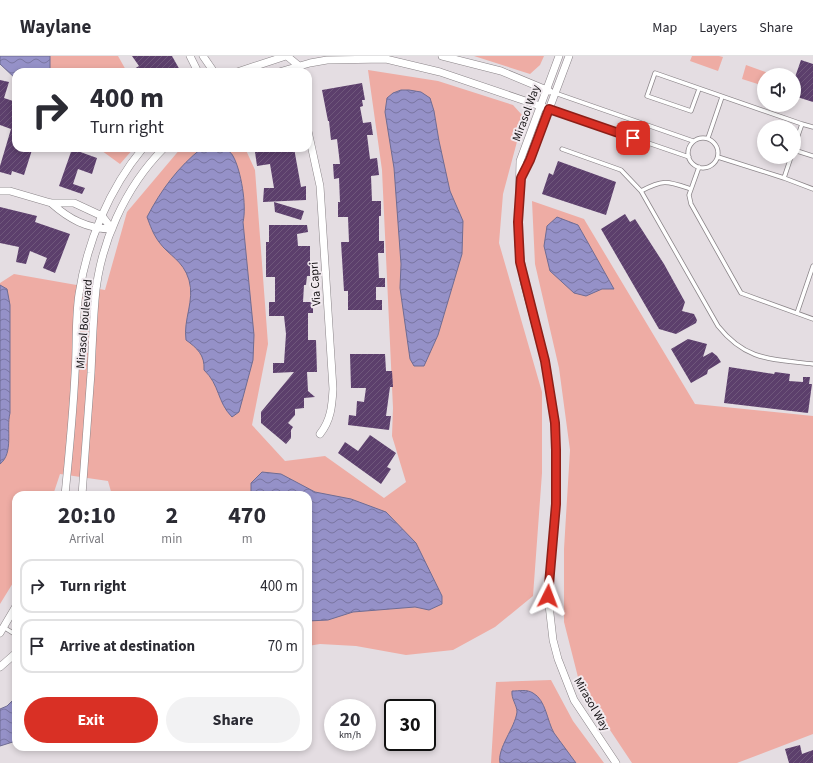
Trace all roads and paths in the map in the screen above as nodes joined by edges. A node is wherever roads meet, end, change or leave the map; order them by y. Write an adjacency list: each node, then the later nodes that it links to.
1 (190, 56): 8 (street)
2 (203, 56): 9 (street)
3 (287, 56): 10 (street); 11 (street); 12 (street)
4 (442, 56): 15 (street)
5 (558, 56): 15 (street, Mirasol Way)
6 (569, 56): 16 (street, Mirasol Way)
7 (387, 57): 13 (street); 18 (street)
8 (196, 68)
9 (211, 68)
10 (250, 68)
11 (288, 68)
12 (299, 68)
13 (302, 68)
14 (699, 88): 14 (lane); 17 (lane)
15 (546, 89): 16 (street); 18 (street, Mirasol Way)
16 (555, 93): 19 (street, Mirasol Way); 24 (lane)
17 (722, 96): 20 (lane); 23 (lane)
18 (540, 105): 19 (street); 35 (street, Mirasol Way)
19 (549, 109): 31 (lane); 35 (street, Mirasol Way)
20 (802, 124): 21 (lane); 22 (lane)
21 (801, 127)
22 (813, 127)
23 (708, 138): 24 (lane); 32 (lane)
24 (693, 141): 31 (lane)
25 (312, 149): 49 (street, Via Capri)
26 (562, 149): 40 (lane)
27 (140, 152): 42 (street, Mirasol Boulevard)
28 (160, 152): 44 (street, Mirasol Boulevard)
29 (801, 152): 30 (lane)
30 (813, 156)
31 (689, 157): 34 (lane)
32 (718, 157): 34 (lane); 36 (lane)
33 (788, 164): 36 (lane)
34 (699, 167): 38 (lane)
35 (521, 178): 57 (street, Mirasol Way)
36 (784, 178): 37 (lane)
37 (813, 188)
38 (692, 189): 40 (lane); 46 (lane)
39 (0, 191): 41 (street)
40 (641, 191): 48 (lane)
41 (51, 203): 42 (street); 43 (street)
42 (102, 216): 43 (street, Mirasol Boulevard); 44 (street)
43 (97, 229): 44 (street); 50 (street, Mirasol Boulevard)
44 (112, 229): 51 (street, Mirasol Boulevard)
45 (813, 267): 46 (lane)
46 (797, 313): 47 (lane)
47 (813, 318)
48 (813, 364)
49 (320, 434)
50 (65, 491)
51 (82, 491)
52 (12, 613): 53 (street)
53 (2, 630): 54 (lane)
54 (12, 634)
55 (12, 656): 56 (street)
56 (0, 667)
57 (616, 763)

